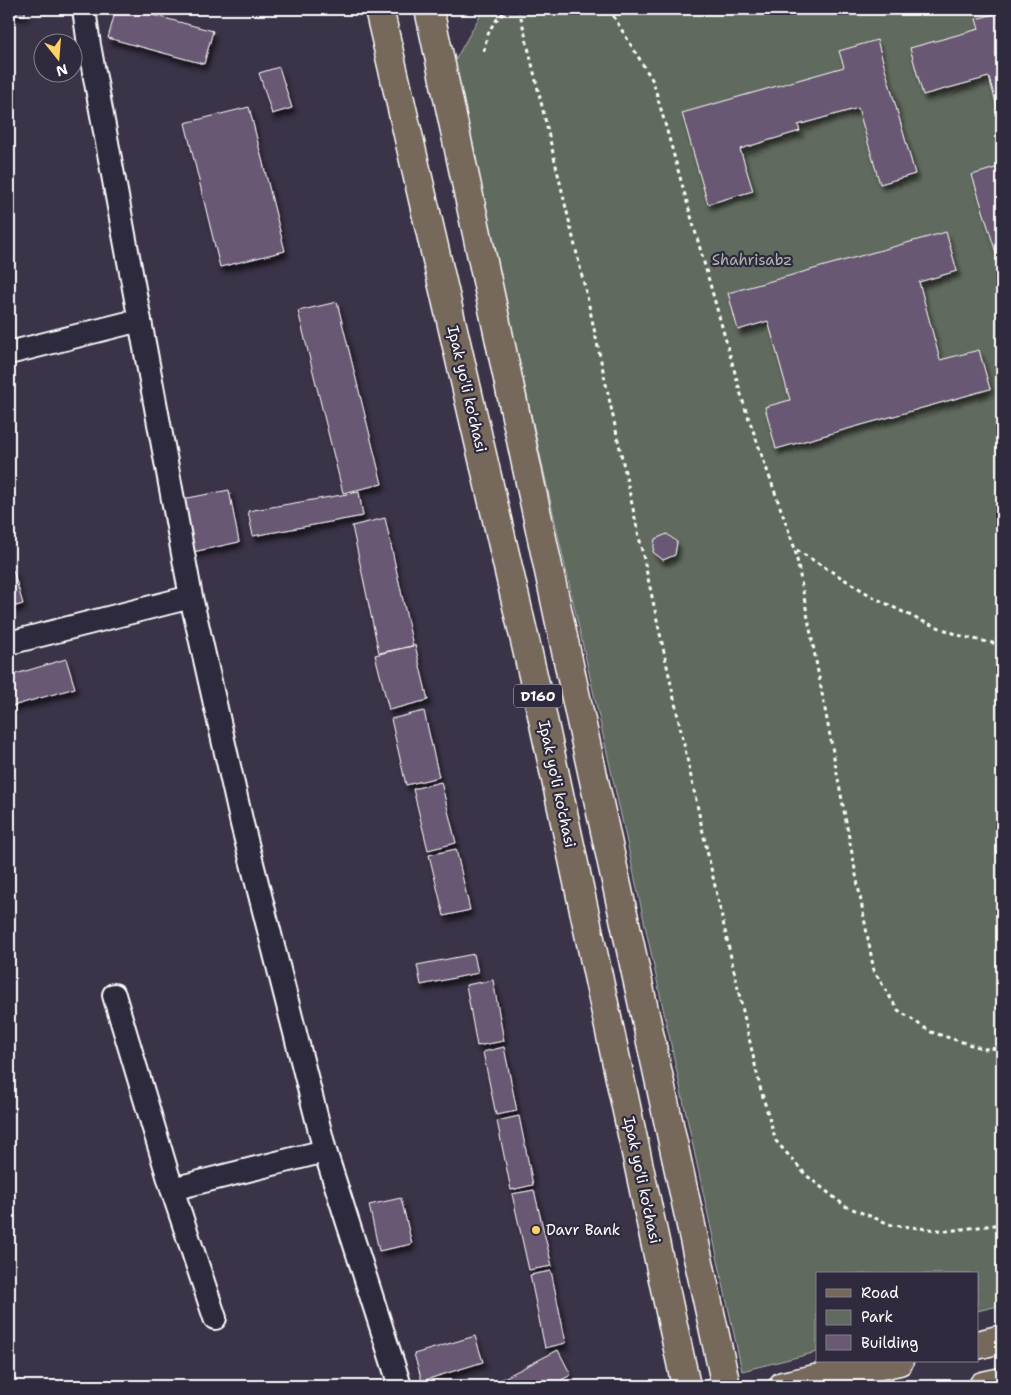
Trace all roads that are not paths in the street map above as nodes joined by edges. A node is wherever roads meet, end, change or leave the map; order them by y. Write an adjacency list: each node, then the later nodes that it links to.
1 (84, 9): 4 (street)
2 (378, 9): 17 (main road, Ipak yo'li ko'chasi / D160)
3 (429, 9): 18 (main road, D160)
4 (140, 320): 5 (street); 6 (street)
5 (9, 353)
6 (191, 597): 7 (street); 9 (street)
7 (9, 643)
8 (114, 995): 10 (street)
9 (325, 1151): 10 (street); 16 (street)
10 (172, 1189): 11 (street)
11 (215, 1318)
12 (1002, 1339): 13 (main road)
13 (978, 1344)
14 (895, 1362): 19 (main road)
15 (1002, 1382): 20 (main road)
16 (400, 1386)
17 (686, 1386)
18 (726, 1386)
19 (783, 1386)
20 (983, 1386)

